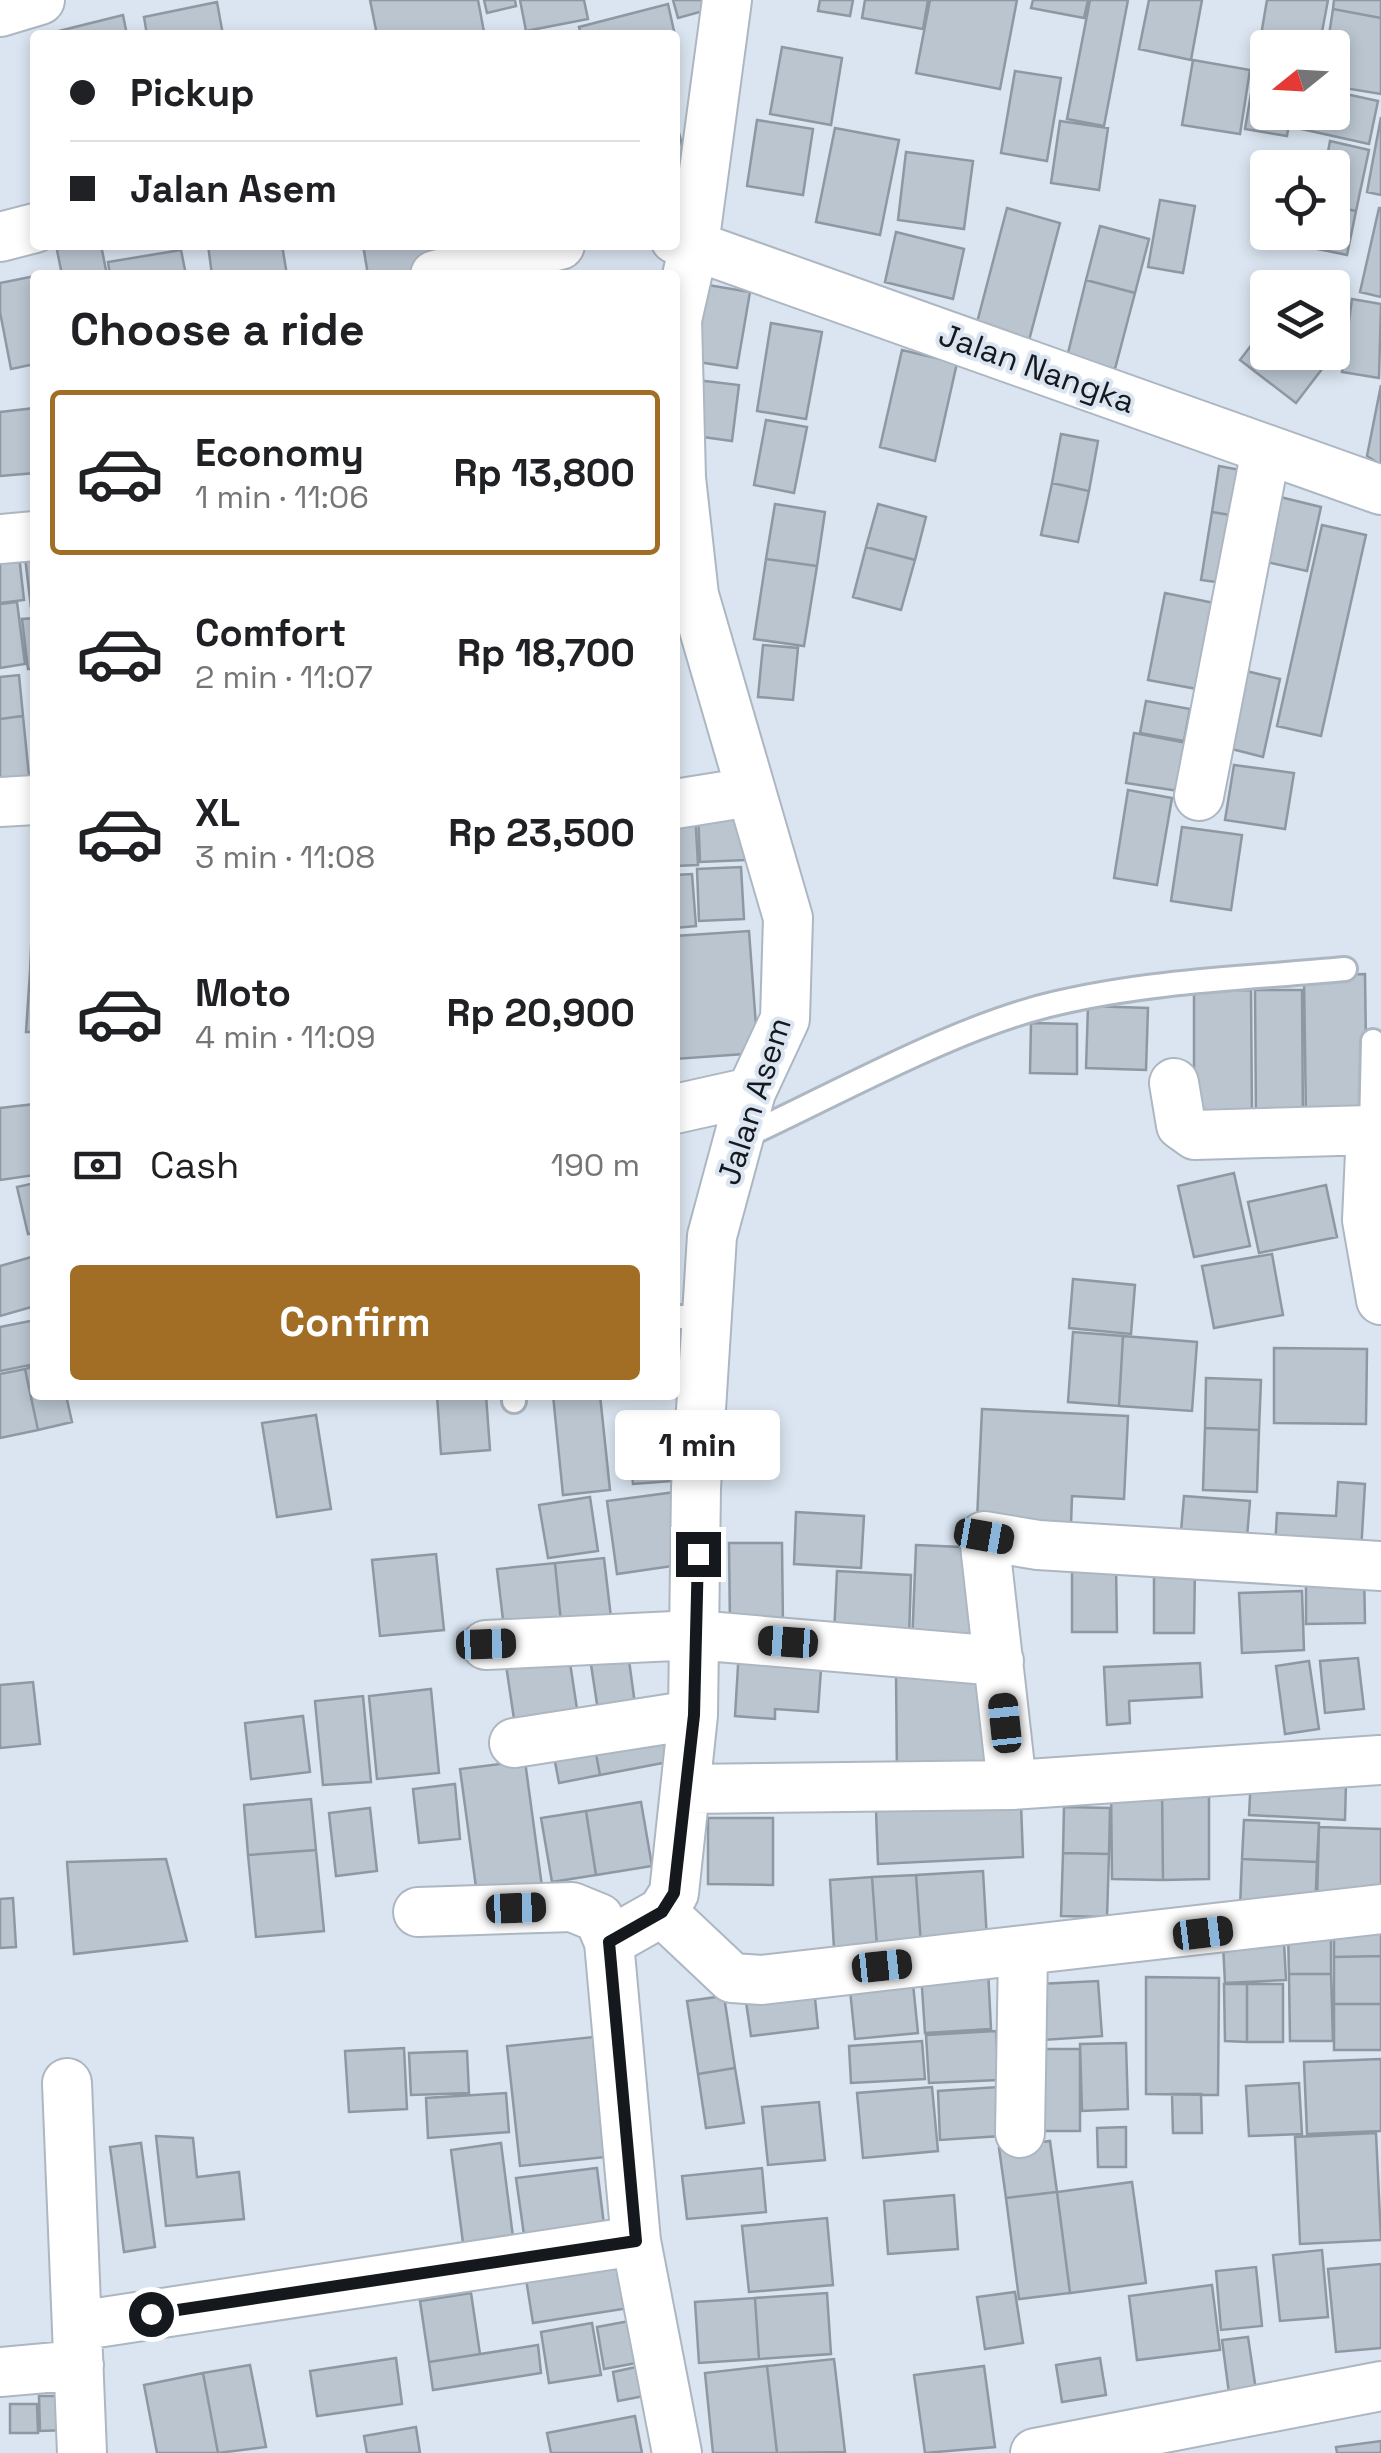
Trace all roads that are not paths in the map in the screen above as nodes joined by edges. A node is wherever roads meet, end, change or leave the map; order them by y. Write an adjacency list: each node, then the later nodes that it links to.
1 (40, 0): 3 (street)
2 (727, 0): 6 (street, Jalan Asem)
3 (0, 12)
4 (30, 229): 5 (street)
5 (0, 237)
6 (684, 242): 9 (street, Jalan Asem); 10 (street, Jalan Nangka)
7 (539, 250): 8 (street)
8 (456, 270)
9 (680, 287)
10 (1266, 450): 12 (street, Jalan Nangka); 17 (street)
11 (680, 478): 15 (street, Jalan Asem)
12 (1381, 490)
13 (30, 536): 14 (street)
14 (0, 539)
15 (682, 572): 16 (street, Jalan Asem)
16 (750, 792): 20 (street); 23 (street, Jalan Asem)
17 (1199, 796)
18 (30, 800): 19 (street)
19 (0, 802)
20 (680, 803)
21 (1345, 968): 27 (lane)
22 (1373, 1041): 26 (lane)
23 (758, 1079): 25 (street); 27 (street, Jalan Asem)
24 (1174, 1083): 26 (street)
25 (680, 1107)
26 (1371, 1130): 28 (street)
27 (738, 1139): 30 (street, Jalan Asem)
28 (1374, 1221): 29 (street)
29 (1381, 1300)
30 (691, 1317): 32 (street, Jalan Asem)
31 (1381, 1566): 34 (street)
32 (695, 1636): 33 (street); 34 (street); 35 (street, Jalan Asem)
33 (486, 1644)
34 (999, 1661): 39 (street)
35 (694, 1715): 36 (street); 40 (street, Jalan Asem)
36 (514, 1742)
37 (1381, 1750): 38 (street)
38 (1381, 1763): 39 (street)
39 (1012, 1786): 40 (street)
40 (688, 1789): 43 (street, Jalan Asem)
41 (1381, 1909): 45 (street)
42 (418, 1912): 44 (street)
43 (662, 1912): 44 (street); 45 (street)
44 (609, 1942): 48 (street)
45 (1022, 1952): 47 (street)
46 (67, 2083): 49 (street)
47 (1020, 2133)
48 (636, 2241): 49 (street); 54 (street)
49 (78, 2345): 50 (street); 53 (street)
50 (0, 2372)
51 (1381, 2386): 52 (street)
52 (1180, 2438): 55 (street)
53 (82, 2453)
54 (676, 2453)
55 (1035, 2453)

